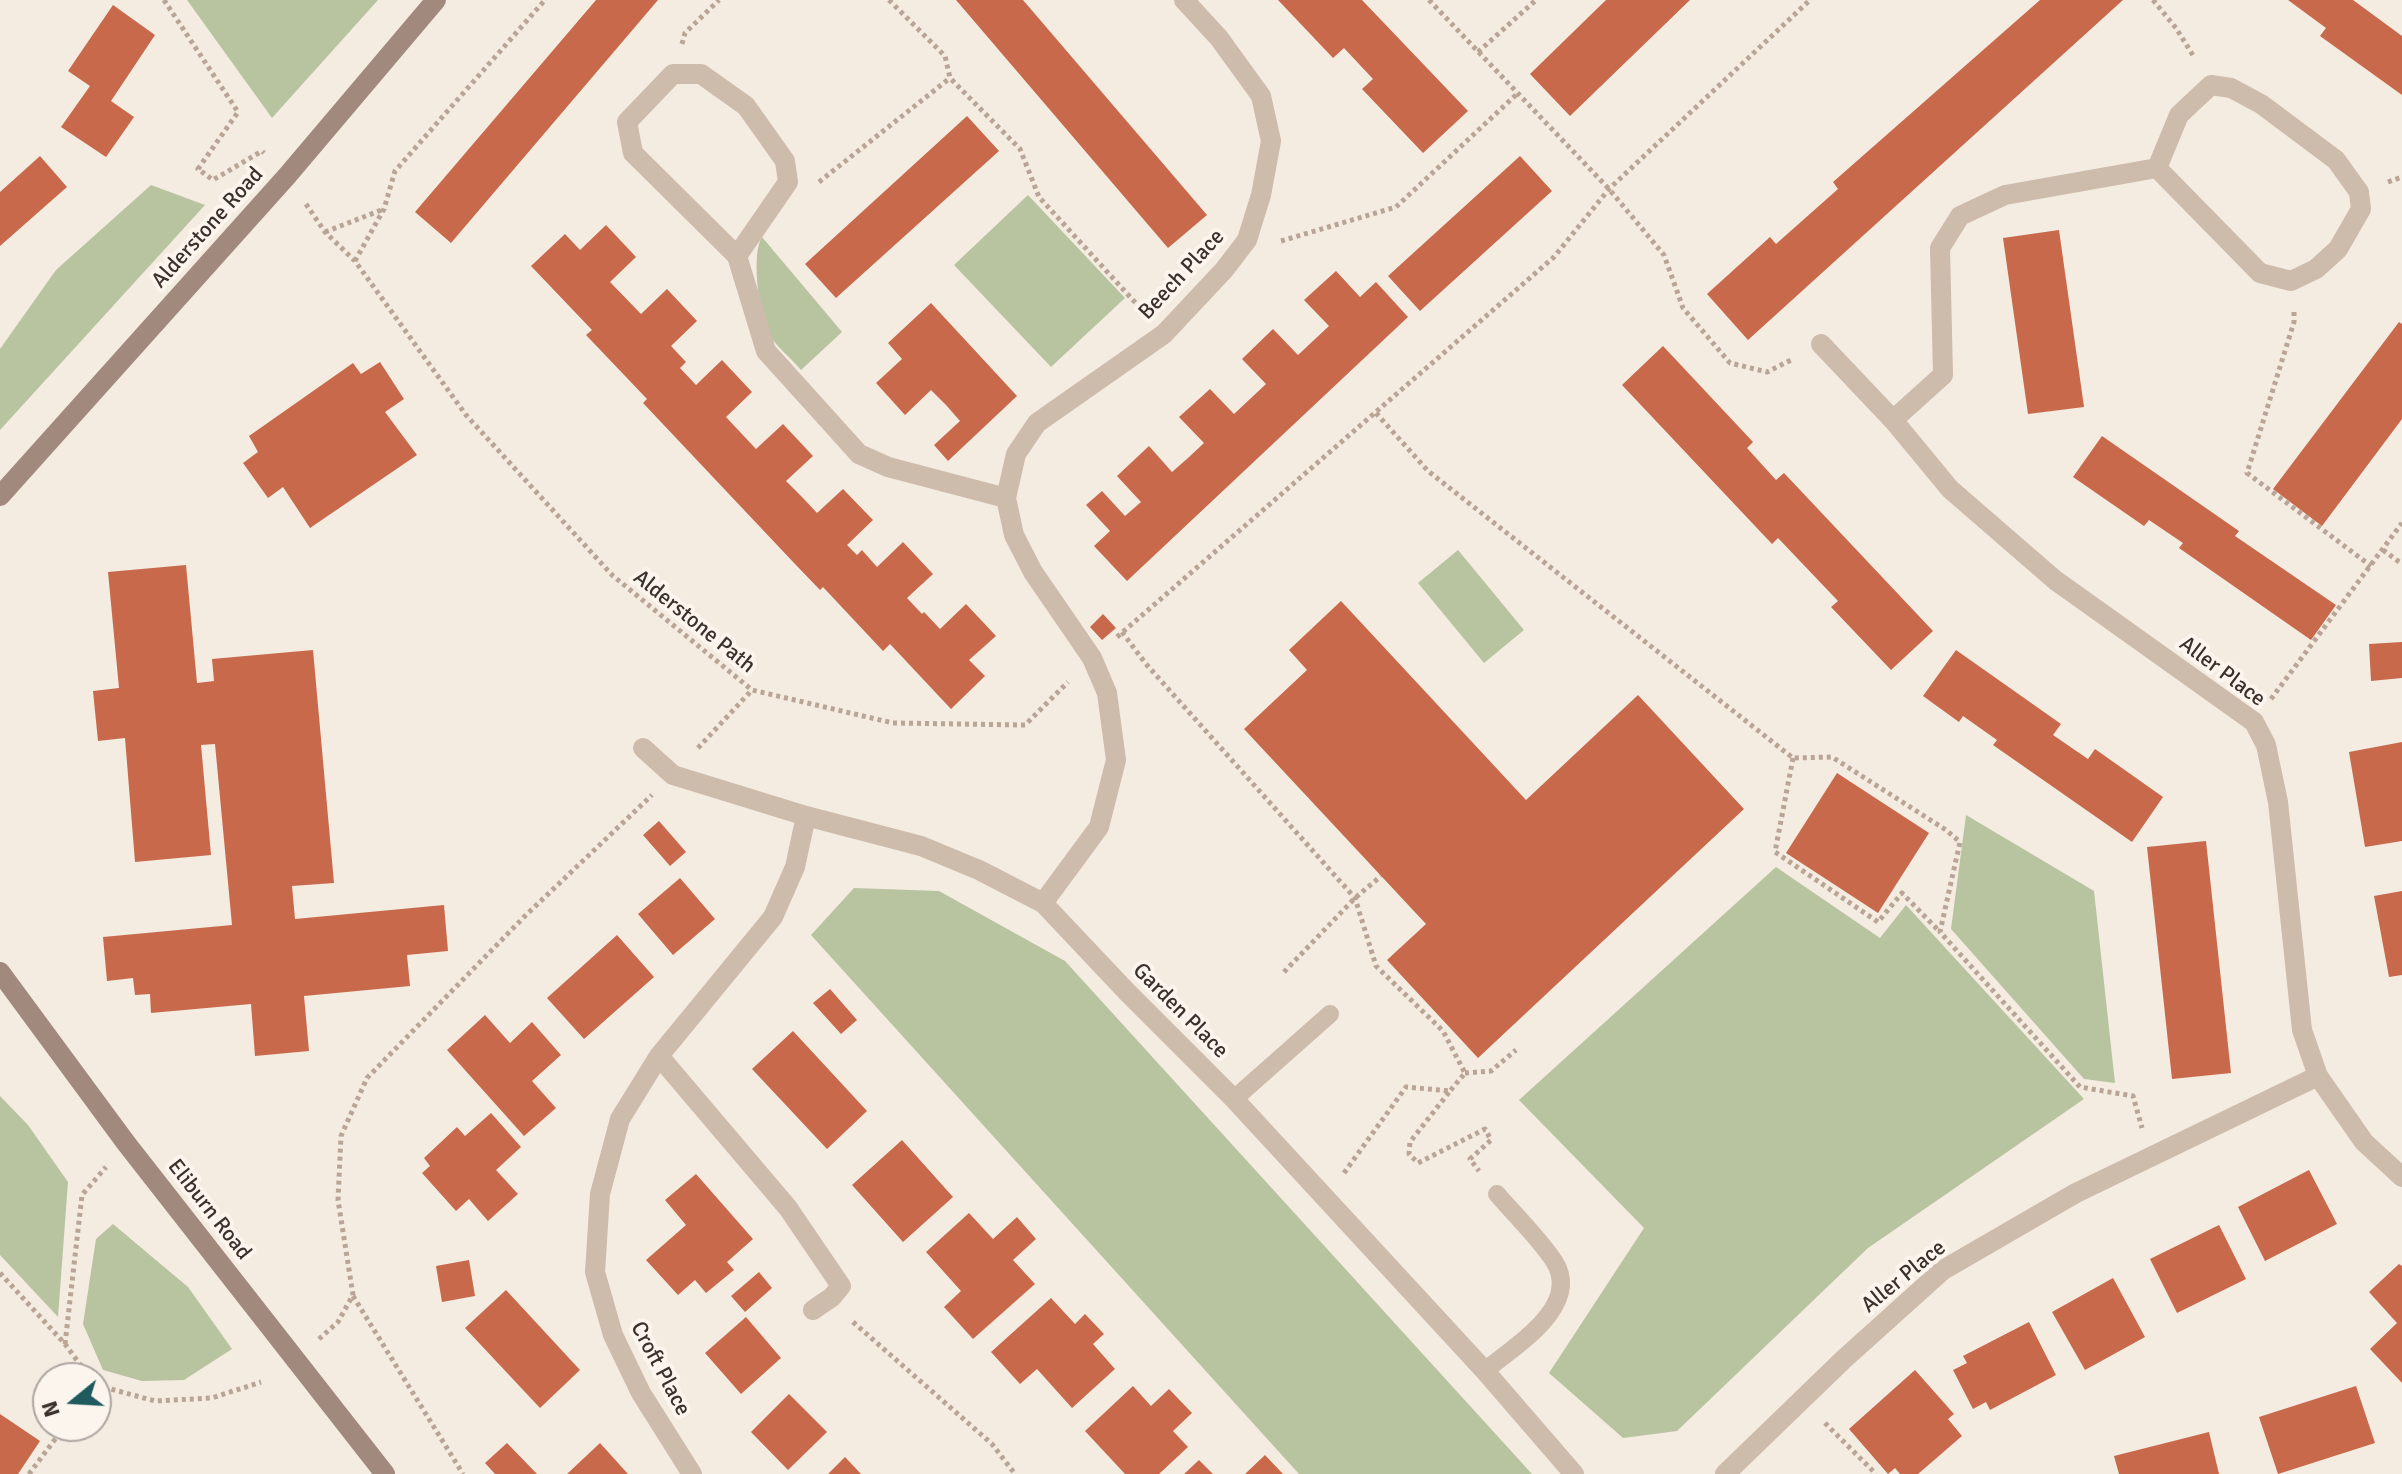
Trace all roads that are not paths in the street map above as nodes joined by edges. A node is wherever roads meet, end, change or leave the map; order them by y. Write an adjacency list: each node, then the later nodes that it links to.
1 (436, 0): 7 (street, Alderstone Road)
2 (1184, 0): 8 (street, Beech Place)
3 (2157, 168): 3 (street); 6 (street)
4 (737, 256): 4 (street); 8 (street)
5 (1821, 344): 6 (street, Aller Place)
6 (1893, 420): 15 (street, Aller Place)
7 (3, 490)
8 (1006, 498): 11 (street, Beech Place)
9 (643, 748): 10 (street, Garden Place)
10 (806, 816): 11 (street, Garden Place); 14 (street, Croft Place)
11 (1043, 903): 16 (street, Garden Place)
12 (0, 972): 21 (street, Eliburn Road)
13 (1330, 1014): 16 (lane)
14 (659, 1056): 19 (street); 22 (street, Croft Place)
15 (2318, 1076): 17 (street, Aller Place); 24 (street, Aller Place)
16 (1234, 1099): 20 (street, Garden Place)
17 (2402, 1177)
18 (1497, 1194): 20 (lane)
19 (813, 1310)
20 (1485, 1371): 23 (street, Garden Place)
21 (385, 1474)
22 (692, 1474)
23 (1574, 1474)
24 (1725, 1474)

